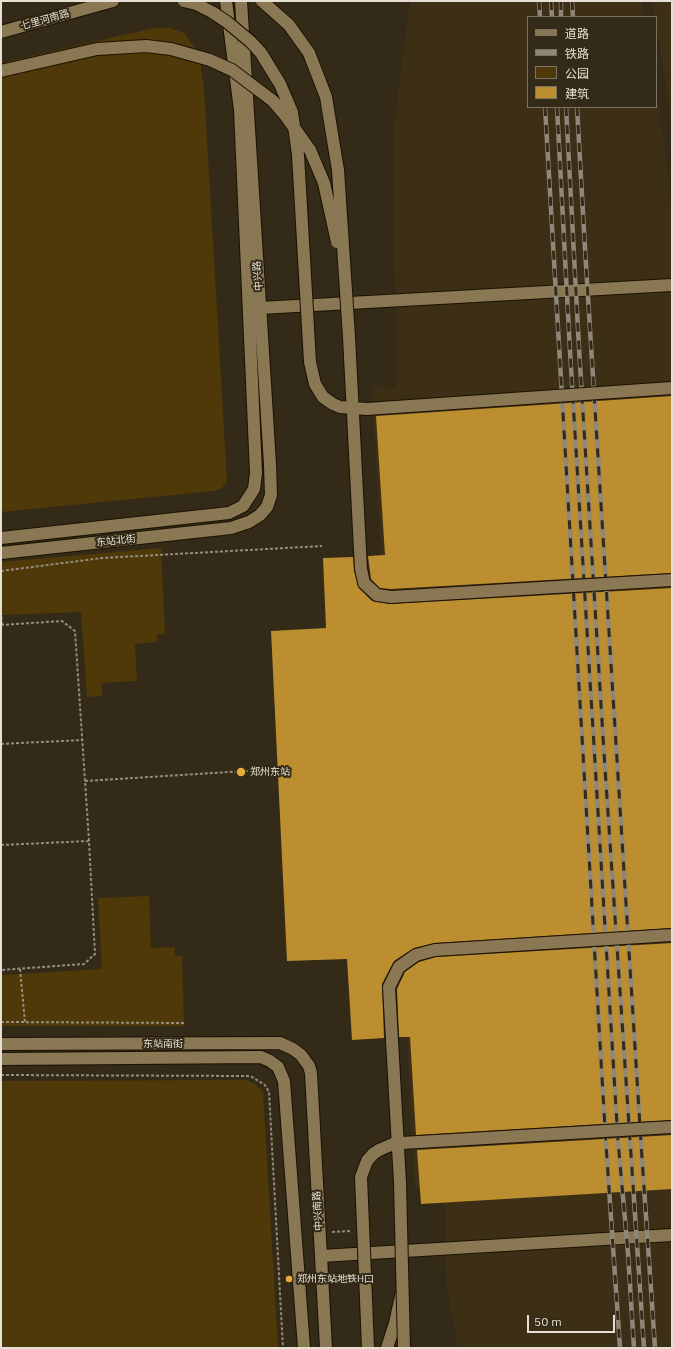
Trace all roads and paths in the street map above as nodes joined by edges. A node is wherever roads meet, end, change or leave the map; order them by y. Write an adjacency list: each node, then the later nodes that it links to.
1 (113, 1): 6 (street, 七里河南路)
2 (184, 1): 11 (street, bridge)
3 (226, 1): 12 (street, 中兴路)
4 (241, 1): 10 (street, 中兴路)
5 (262, 1): 8 (street, bridge)
6 (1, 32)
7 (1, 71): 8 (street, bridge)
8 (345, 272): 18 (street, bridge)
9 (672, 285): 10 (street)
10 (260, 308): 13 (street, 中兴路)
11 (672, 388)
12 (229, 513): 14 (street, 东站北街)
13 (231, 528): 16 (street, 东站北街)
14 (1, 538)
15 (322, 546): 17 (path)
16 (1, 553)
17 (1, 571)
18 (672, 580)
19 (1, 612): 20 (path)
20 (2, 625): 21 (path)
21 (82, 740): 22 (path); 24 (path)
22 (1, 744)
23 (278, 769): 24 (path)
24 (85, 781): 25 (path)
25 (89, 841): 26 (path); 28 (path)
26 (1, 845)
27 (672, 935): 40 (street, bridge)
28 (20, 969): 29 (path); 31 (path)
29 (1, 970)
30 (1, 1022): 31 (path)
31 (25, 1022): 32 (path)
32 (186, 1023)
33 (1, 1044): 35 (street, 东站南街)
34 (1, 1059): 42 (street, 东站南街)
35 (311, 1073): 39 (street, 中兴南路)
36 (1, 1076): 41 (path)
37 (672, 1127): 44 (street, bridge)
38 (672, 1234): 39 (street)
39 (321, 1256): 43 (street, 中兴南路)
40 (403, 1287): 45 (street, bridge); 46 (street, bridge)
41 (283, 1348)
42 (304, 1348)
43 (326, 1348)
44 (368, 1348)
45 (387, 1348)
46 (404, 1348)

